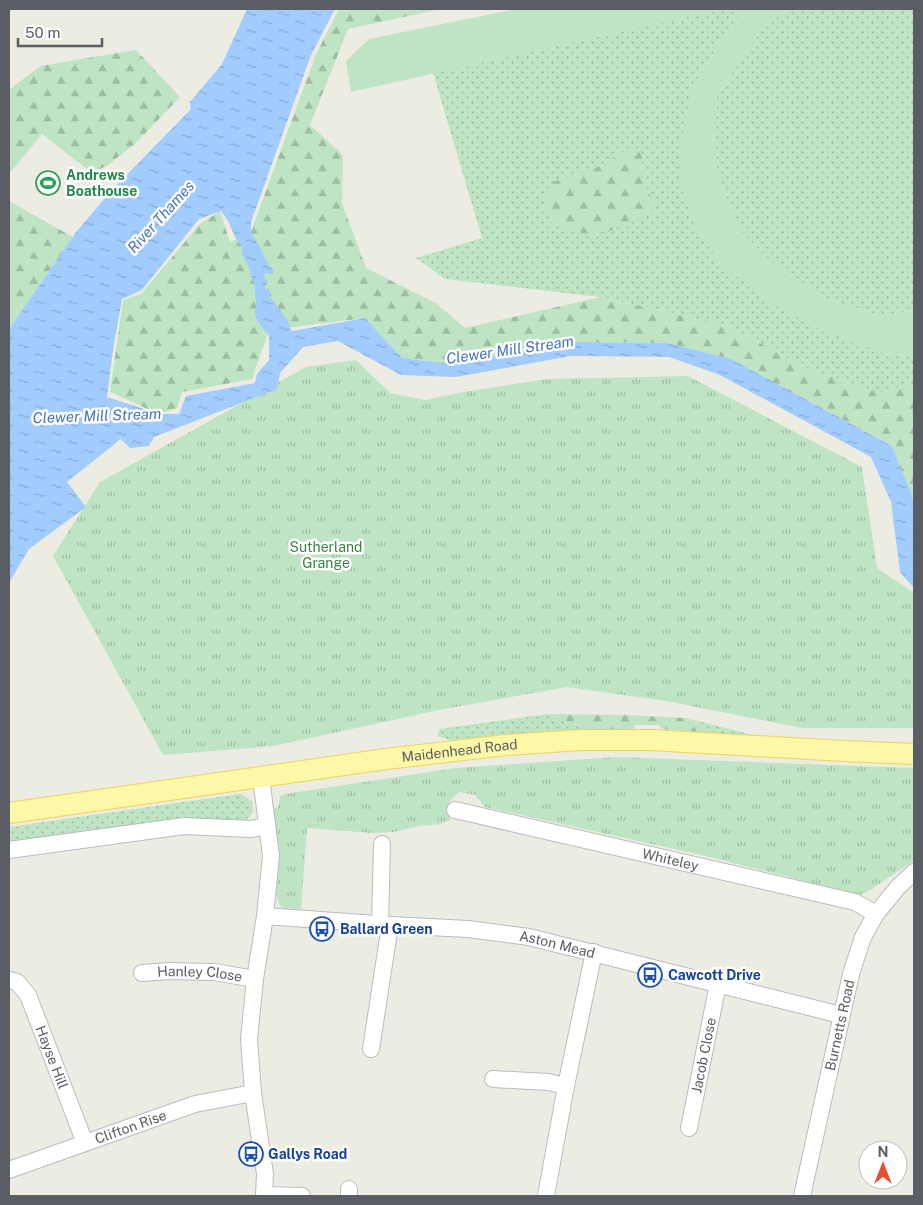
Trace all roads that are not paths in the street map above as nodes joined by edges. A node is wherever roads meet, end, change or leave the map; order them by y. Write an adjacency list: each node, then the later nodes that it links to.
1 (914, 754): 2 (main road, Maidenhead Road)
2 (261, 777): 4 (main road, Maidenhead Road); 5 (street)
3 (462, 808): 9 (street, Whiteley)
4 (9, 813)
5 (267, 826): 7 (street); 10 (street)
6 (382, 844): 11 (street)
7 (9, 850)
8 (914, 872): 9 (street, Burnetts Road)
9 (876, 914): 17 (street, Burnetts Road)
10 (265, 916): 11 (street, Aston Mead); 14 (street)
11 (385, 925): 12 (street, Aston Mead); 18 (street)
12 (594, 952): 16 (street, Aston Mead); 20 (street)
13 (142, 973): 14 (street, Hanley Close)
14 (255, 979): 21 (street)
15 (9, 980): 23 (street, Hayse Hill)
16 (718, 984): 17 (street, Aston Mead); 22 (street, Jacob Close)
17 (842, 1014): 28 (street, Burnetts Road)
18 (371, 1049)
19 (493, 1079): 20 (street)
20 (566, 1086): 27 (street)
21 (253, 1093): 23 (street, Clifton Rise); 25 (street)
22 (688, 1128)
23 (85, 1143): 24 (street, Clifton Rise)
24 (9, 1170)
25 (264, 1196): 26 (street)
26 (302, 1196)
27 (546, 1196)
28 (802, 1196)

